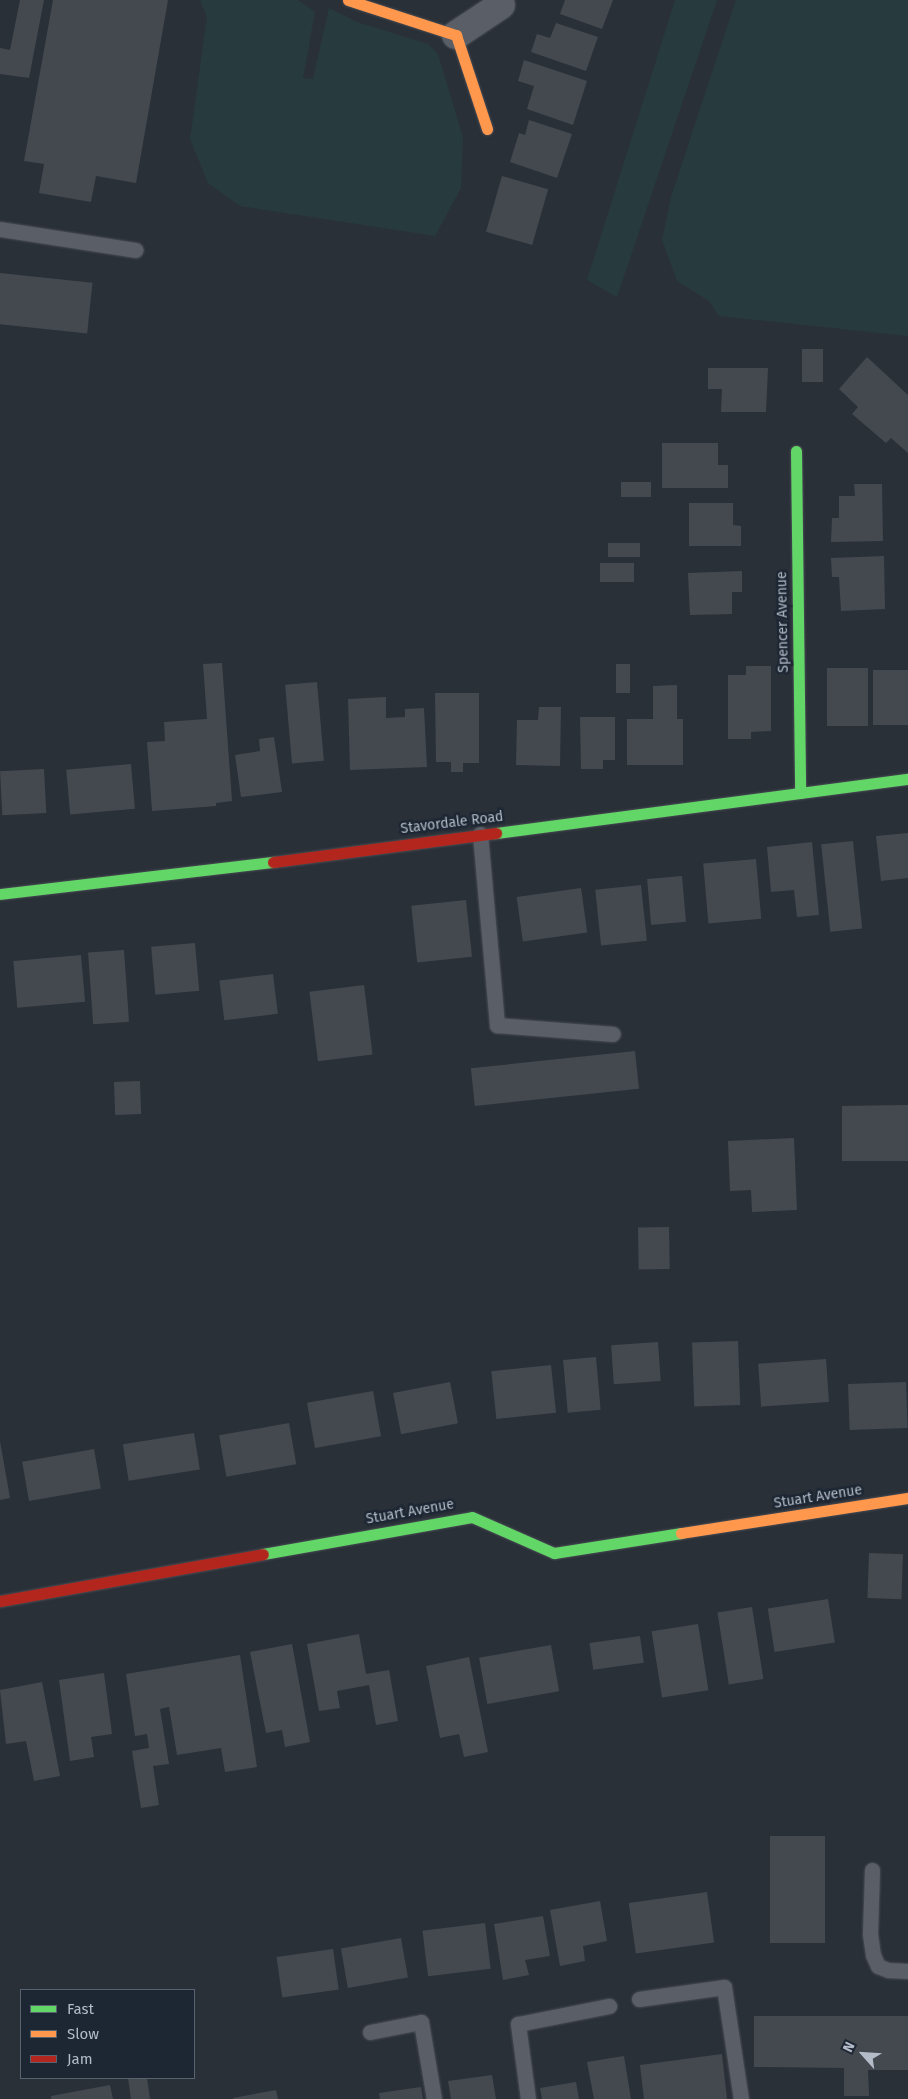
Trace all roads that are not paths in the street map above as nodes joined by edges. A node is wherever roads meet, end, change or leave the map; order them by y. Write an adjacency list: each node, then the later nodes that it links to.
1 (348, 0): 3 (street)
2 (501, 5): 3 (street)
3 (456, 35): 4 (street)
4 (488, 129)
5 (0, 229): 6 (lane)
6 (134, 250)
7 (796, 451): 9 (street, Spencer Avenue)
8 (908, 779): 9 (street, Stavordale Road)
9 (800, 793): 10 (street, Stavordale Road)
10 (480, 834): 11 (street, Stavordale Road); 12 (lane)
11 (0, 894)
12 (613, 1034)
13 (908, 1498): 14 (street, Stuart Avenue)
14 (0, 1601)
15 (872, 1870): 16 (lane)
16 (908, 1971)
17 (639, 1999): 22 (lane)
18 (609, 2006): 21 (lane)
19 (370, 2032): 20 (lane)
20 (434, 2099)
21 (528, 2099)
22 (741, 2099)

